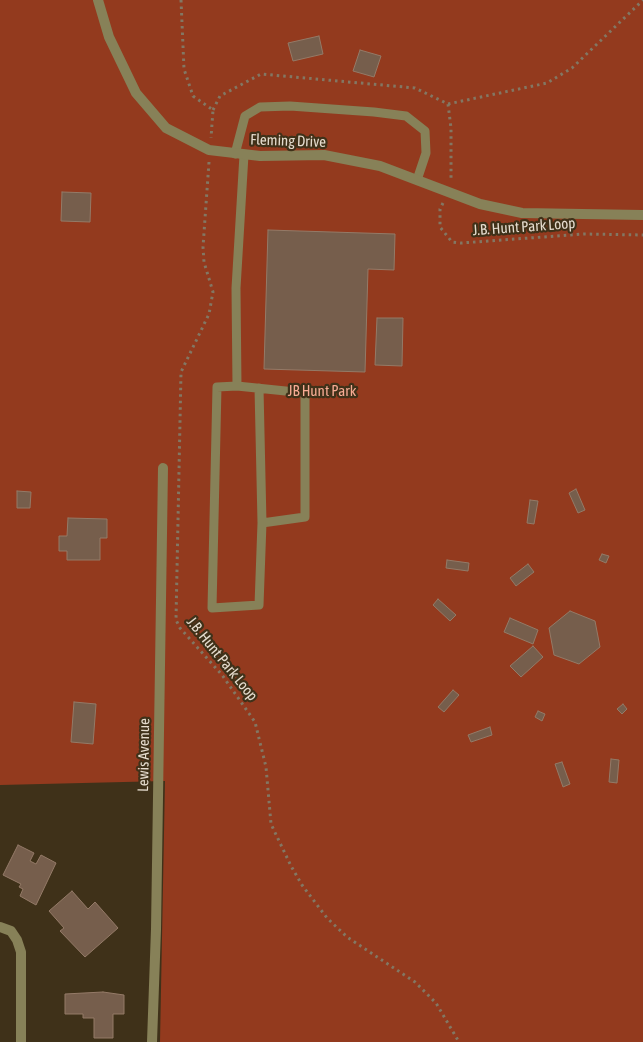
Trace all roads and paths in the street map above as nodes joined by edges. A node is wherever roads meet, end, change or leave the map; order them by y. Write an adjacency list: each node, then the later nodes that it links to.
1 (98, 0): 7 (street, Fleming Drive)
2 (181, 0): 5 (path)
3 (643, 0): 4 (path)
4 (448, 104): 5 (path); 10 (path)
5 (213, 110): 6 (path)
6 (210, 140)
7 (239, 154): 9 (street, Fleming Drive); 9 (lane); 14 (lane)
8 (209, 160): 21 (path, J.B. Hunt Park Loop)
9 (417, 180): 12 (street, Fleming Drive)
10 (451, 183)
11 (444, 202): 13 (path, J.B. Hunt Park Loop)
12 (643, 215)
13 (643, 235)
14 (237, 386): 15 (lane); 17 (lane)
15 (259, 388): 17 (lane); 17 (lane)
16 (163, 468): 20 (street, Lewis Avenue)
17 (262, 523)
18 (0, 926): 19 (street)
19 (21, 1042)
20 (152, 1042)
21 (458, 1042)

